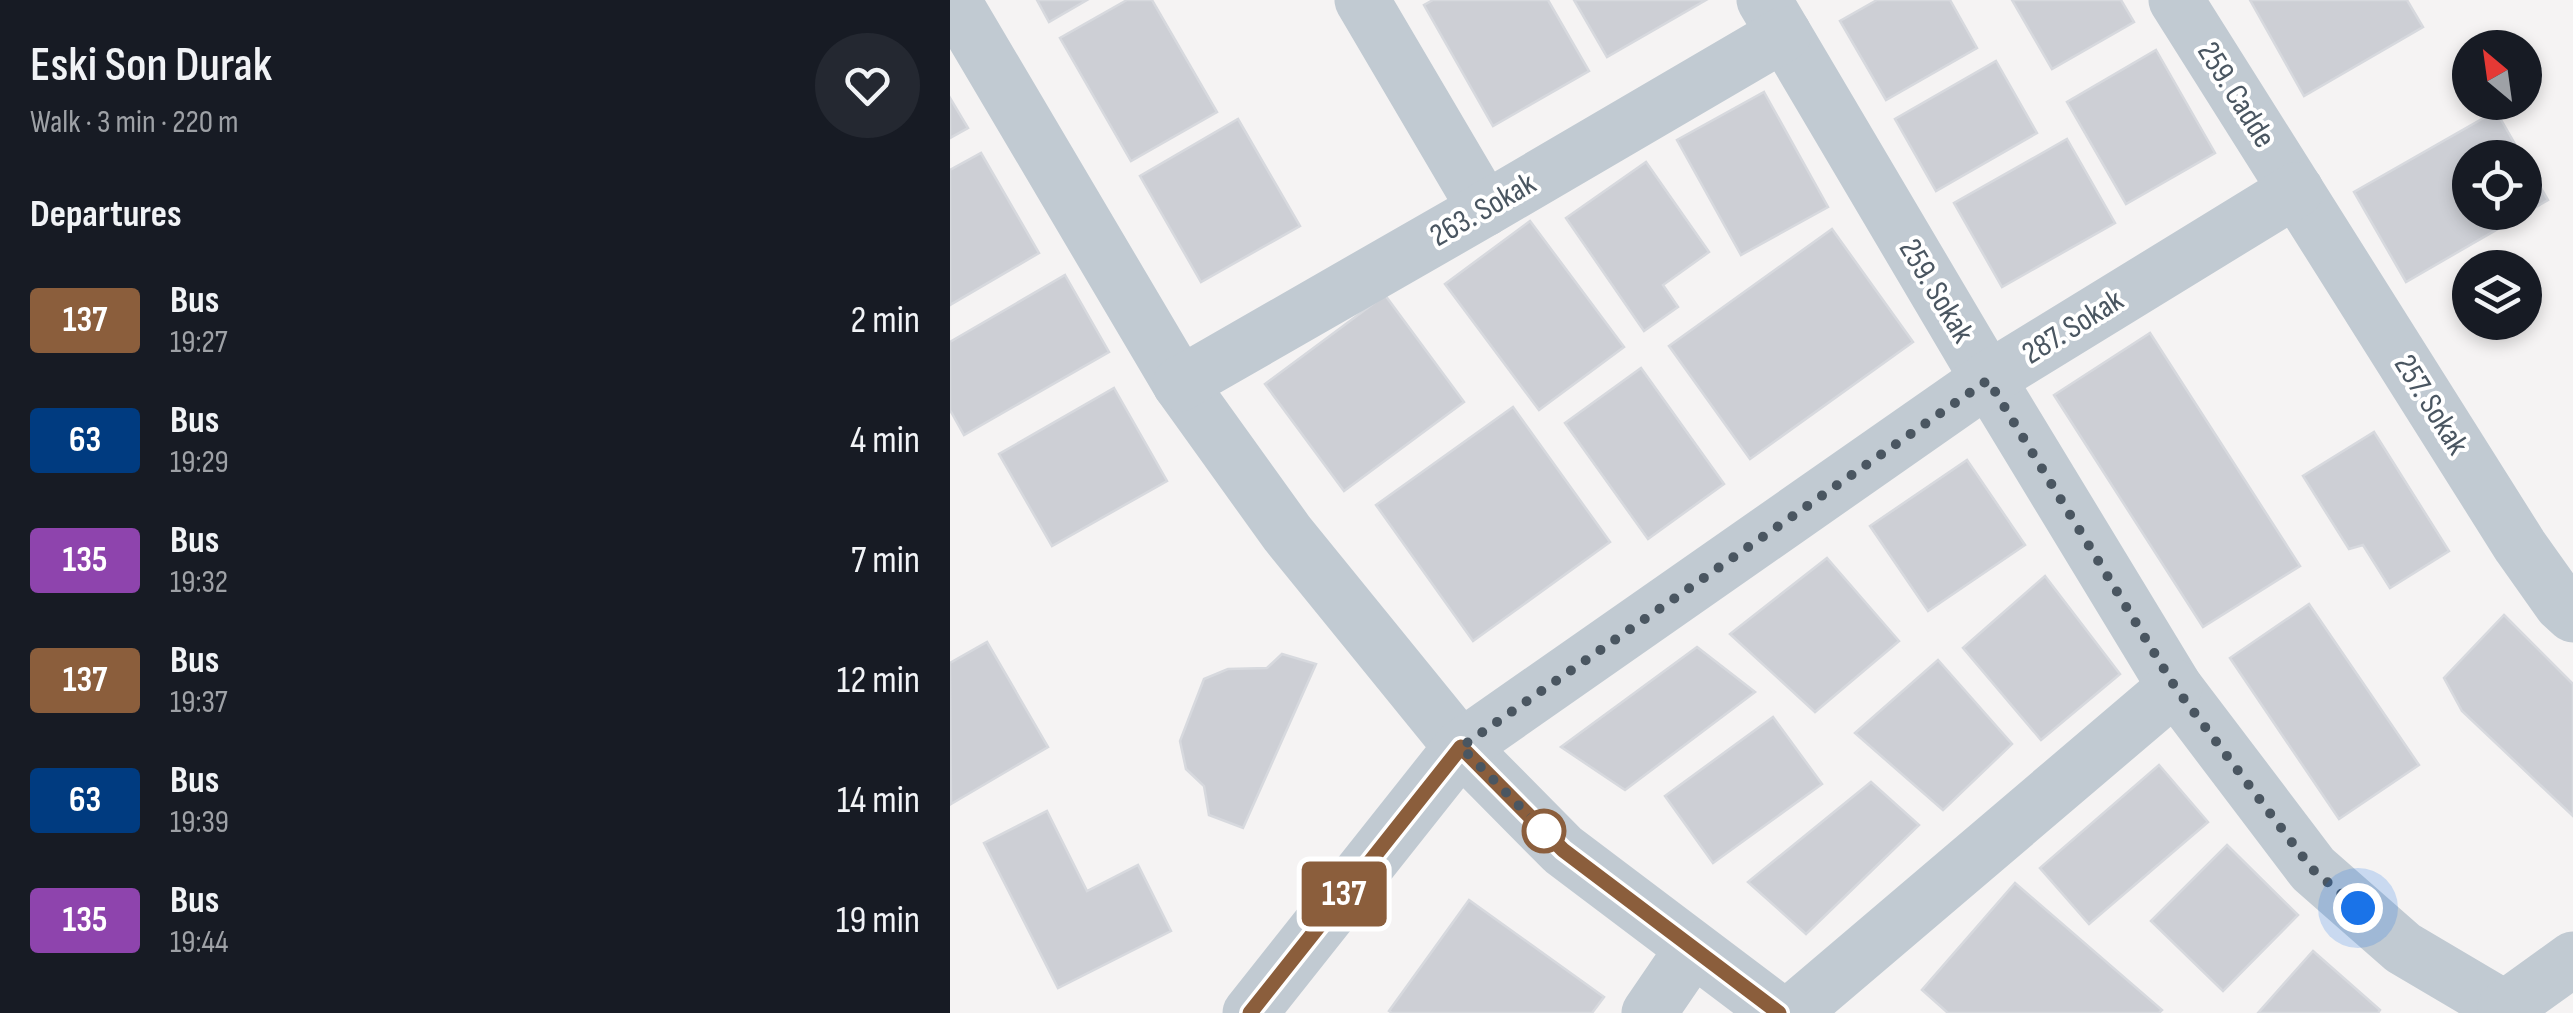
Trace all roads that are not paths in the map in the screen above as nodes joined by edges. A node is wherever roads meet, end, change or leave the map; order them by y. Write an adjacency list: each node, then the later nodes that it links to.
1 (953, 0): 8 (street)
2 (1362, 0): 6 (street)
3 (2176, 0): 5 (street, 259. Cadde)
4 (1774, 17): 6 (street, 263. Sokak); 7 (street, 259. Sokak)
5 (2296, 190): 7 (street, 287. Sokak); 9 (street, 257. Sokak)
6 (1486, 209): 8 (street, 263. Sokak)
7 (1988, 380): 10 (street, 259. Sokak); 11 (street, 287. Sokak)
8 (1180, 384): 11 (street)
9 (2573, 616)
10 (2175, 687): 14 (street, 259. Sokak); 18 (street)
11 (1461, 747): 12 (street); 15 (street, 287. Sokak)
12 (1692, 950): 16 (street); 17 (street)
13 (2573, 958): 14 (street)
14 (2509, 1010)
15 (1250, 1013)
16 (1648, 1013)
17 (1779, 1013)
18 (1792, 1013)

